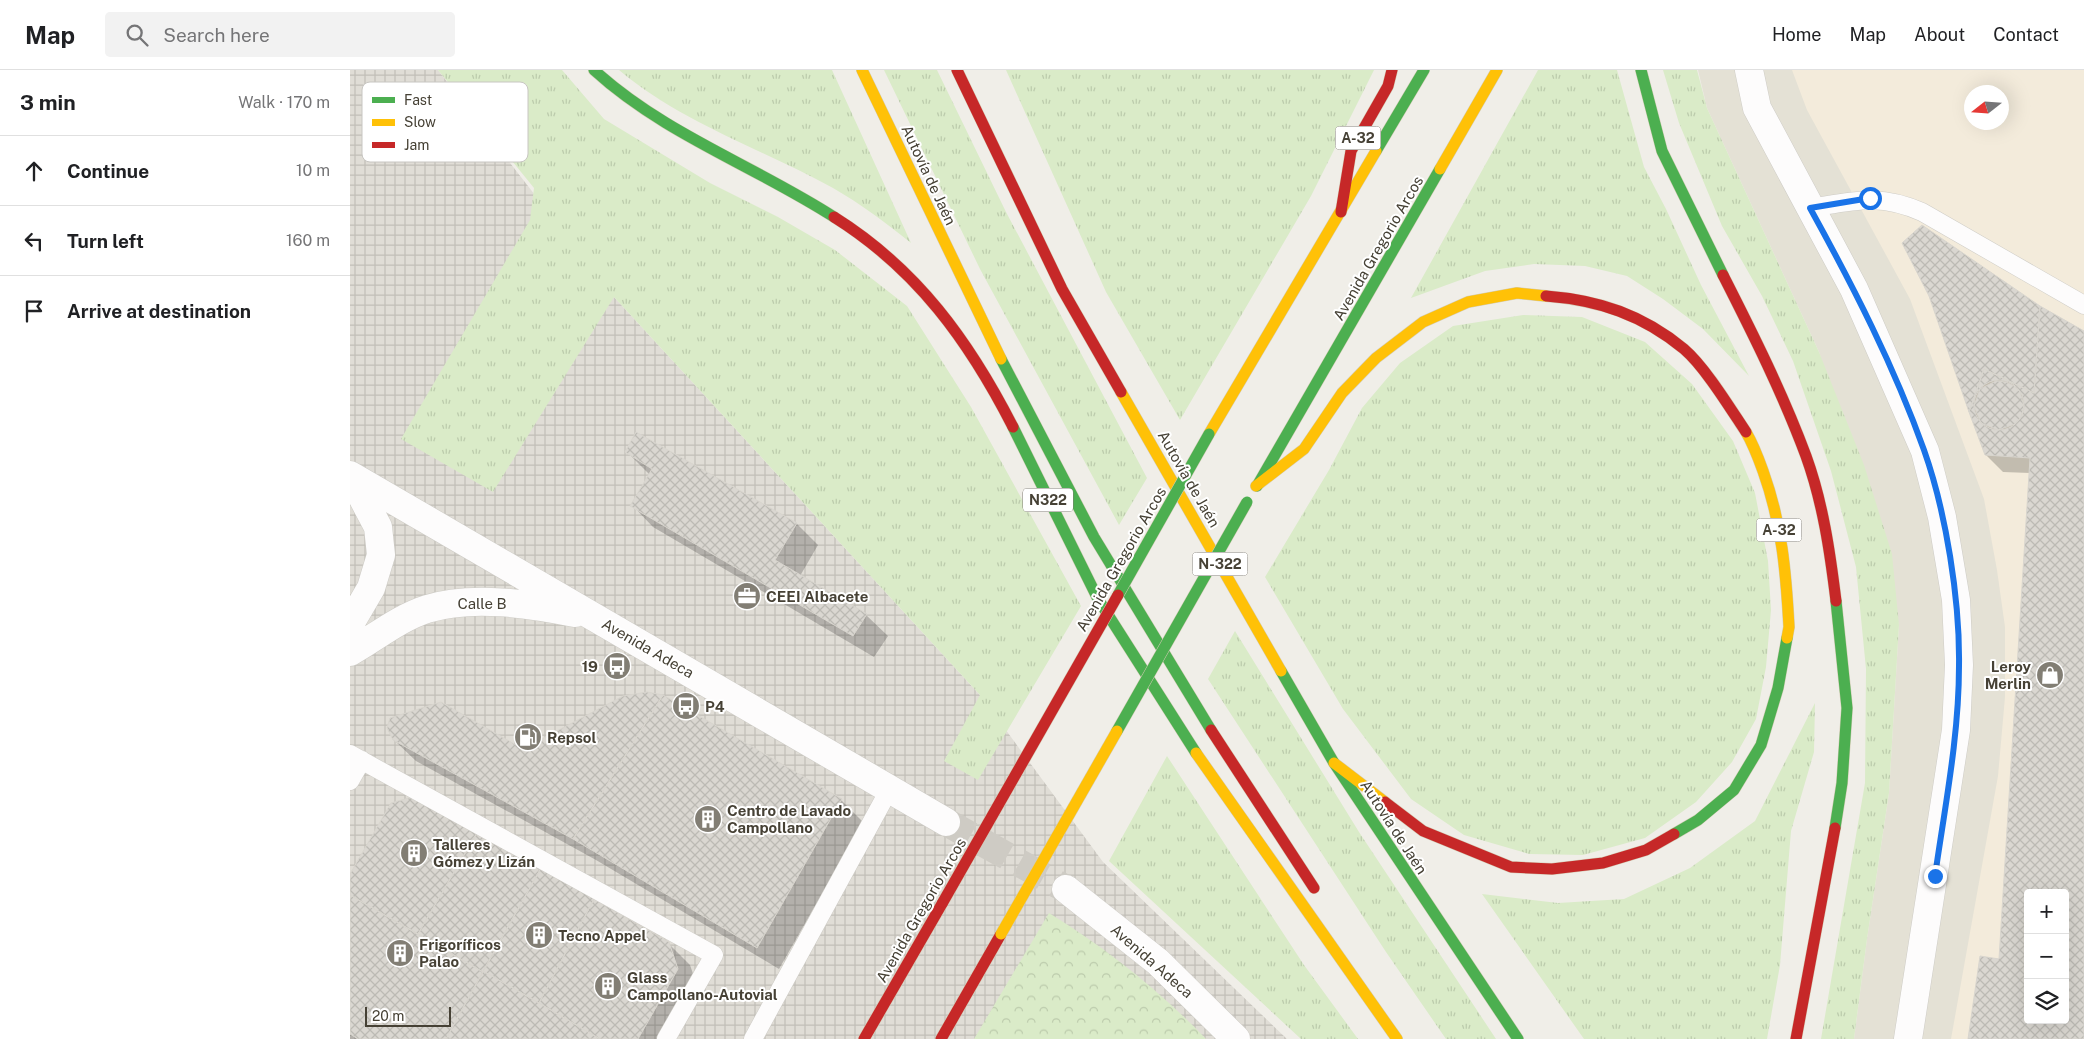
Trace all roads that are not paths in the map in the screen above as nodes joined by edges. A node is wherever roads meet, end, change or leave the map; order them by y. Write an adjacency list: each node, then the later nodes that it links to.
1 (594, 70): 31 (main road, N322)
2 (862, 70): 25 (main road, Autovía de Jaén)
3 (957, 70): 10 (main road, Autovía de Jaén / N-322)
4 (1392, 70): 12 (main road, A-32)
5 (1424, 70): 12 (main road, Avenida Gregorio Arcos)
6 (1497, 70): 15 (main road, Avenida Gregorio Arcos)
7 (1641, 70): 33 (main road, A-32)
8 (1749, 70): 11 (street)
9 (984, 100): 10 (main road)
10 (993, 149): 20 (main road, Autovía de Jaén / N-322)
11 (1810, 208): 13 (lane); 34 (street)
12 (1341, 212): 29 (main road, Avenida Gregorio Arcos, bridge)
13 (2084, 305)
14 (350, 475): 16 (street, Avenida Adeca); 17 (street)
15 (1256, 486): 20 (main road, A-32); 30 (main road, Avenida Gregorio Arcos, bridge)
16 (595, 616): 18 (street, Calle B); 22 (street, Avenida Adeca)
17 (350, 624)
18 (350, 652)
19 (356, 757): 21 (lane); 27 (lane)
20 (1334, 763): 32 (main road, Autovía de Jaén / N-322)
21 (350, 780)
22 (889, 790): 23 (street, Avenida Adeca); 28 (lane)
23 (946, 822)
24 (1066, 889): 26 (street, Avenida Adeca)
25 (1318, 894)
26 (1236, 1038)
27 (666, 1039)
28 (753, 1039)
29 (864, 1039)
30 (941, 1039)
31 (1397, 1039)
32 (1518, 1039)
33 (1796, 1039)
34 (1908, 1039)

